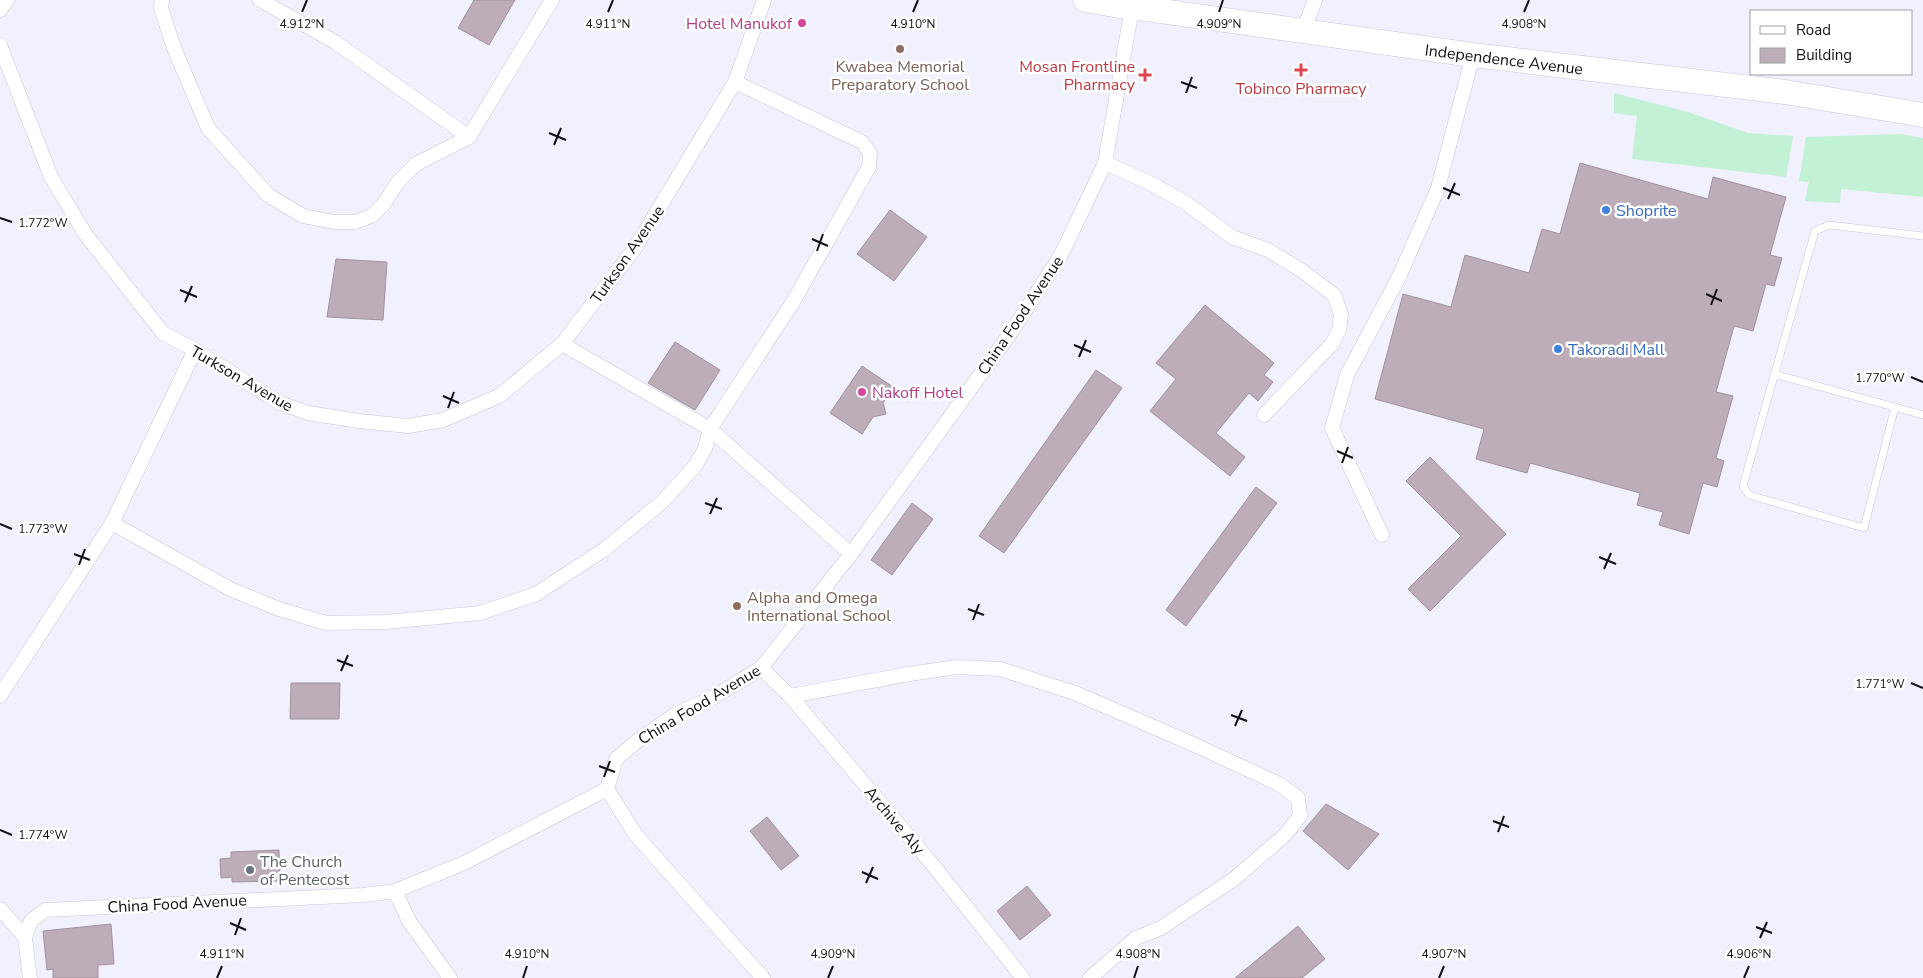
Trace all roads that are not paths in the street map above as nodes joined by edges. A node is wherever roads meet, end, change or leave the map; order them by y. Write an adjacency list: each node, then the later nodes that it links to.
1 (7, 0): 9 (street)
2 (162, 0): 15 (street)
3 (260, 0): 15 (street)
4 (552, 0): 15 (street)
5 (764, 0): 13 (street, Turkson Avenue)
6 (1085, 0): 8 (highway, Independence Avenue)
7 (1315, 0): 10 (street)
8 (1132, 8): 10 (highway, Independence Avenue); 16 (street, China Food Avenue)
9 (0, 10)
10 (1303, 32): 12 (highway, Independence Avenue)
11 (0, 45): 19 (street, Turkson Avenue)
12 (1473, 55): 14 (highway, Independence Avenue); 26 (street)
13 (735, 82): 18 (street, Turkson Avenue); 24 (street)
14 (1923, 115)
15 (469, 137)
16 (1105, 163): 22 (street); 27 (street, China Food Avenue)
17 (1923, 236): 20 (lane)
18 (562, 344): 19 (street, Turkson Avenue); 24 (street)
19 (195, 350): 25 (street)
20 (1774, 374): 21 (lane); 21 (lane)
21 (1895, 407): 23 (lane)
22 (1264, 415)
23 (1923, 415)
24 (710, 430): 25 (street); 27 (street)
25 (112, 523): 29 (street)
26 (1382, 535)
27 (851, 554): 28 (street, China Food Avenue)
28 (761, 668): 30 (street, Archive Aly); 31 (street, China Food Avenue)
29 (0, 696)
30 (790, 696): 38 (street, Archive Aly); 39 (street)
31 (607, 788): 32 (street, China Food Avenue); 37 (street)
32 (395, 890): 34 (street, China Food Avenue); 36 (street)
33 (0, 909): 34 (street)
34 (25, 937): 35 (street)
35 (30, 978)
36 (450, 978)
37 (763, 978)
38 (1022, 978)
39 (1090, 978)

